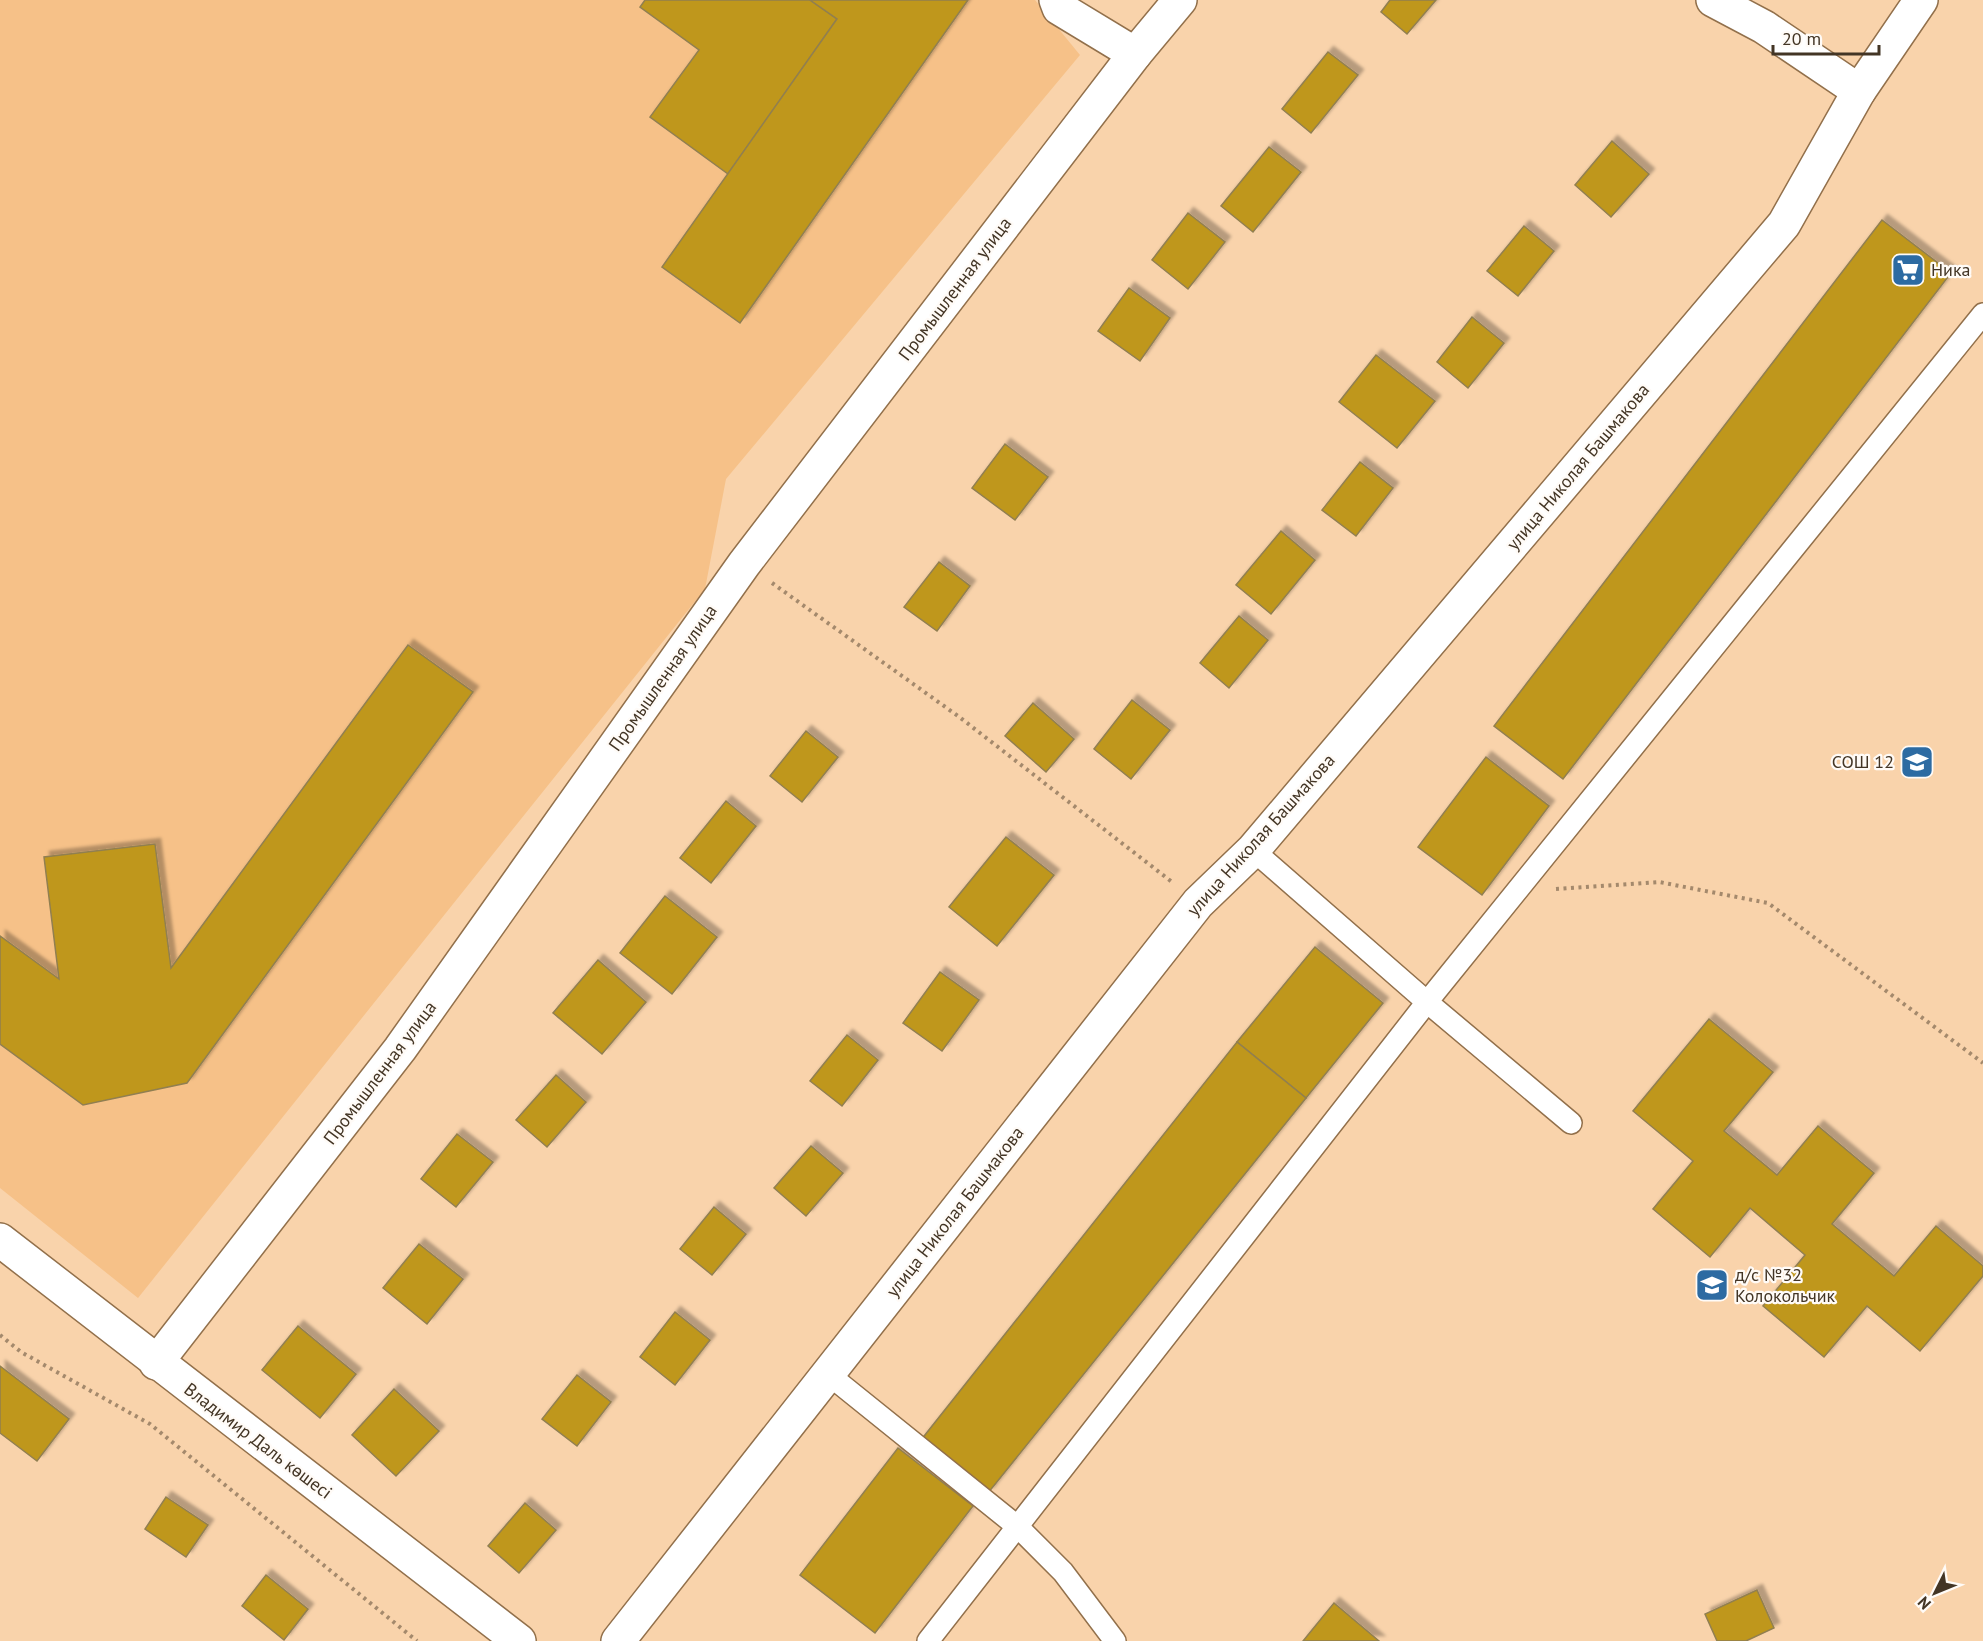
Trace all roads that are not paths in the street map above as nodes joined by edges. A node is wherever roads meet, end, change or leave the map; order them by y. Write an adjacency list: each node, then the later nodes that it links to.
1 (1056, 0): 5 (street)
2 (1179, 0): 5 (street, Промышленная улица)
3 (1713, 0): 6 (street)
4 (1921, 0): 6 (street, улица Николая Башмакова)
5 (1135, 54): 12 (street, Промышленная улица)
6 (1859, 91): 8 (street, улица Николая Башмакова)
7 (1983, 314): 9 (lane)
8 (1253, 850): 9 (lane); 13 (street, улица Николая Башмакова)
9 (1427, 1002): 10 (lane); 14 (lane)
10 (1570, 1123)
11 (0, 1240): 12 (street, Владимир Даль көшесі)
12 (156, 1363): 15 (street, Владимир Даль көшесі)
13 (828, 1374): 14 (lane); 16 (street, улица Николая Башмакова)
14 (1018, 1527): 17 (lane); 18 (lane)
15 (519, 1641)
16 (618, 1641)
17 (928, 1641)
18 (1115, 1641)

